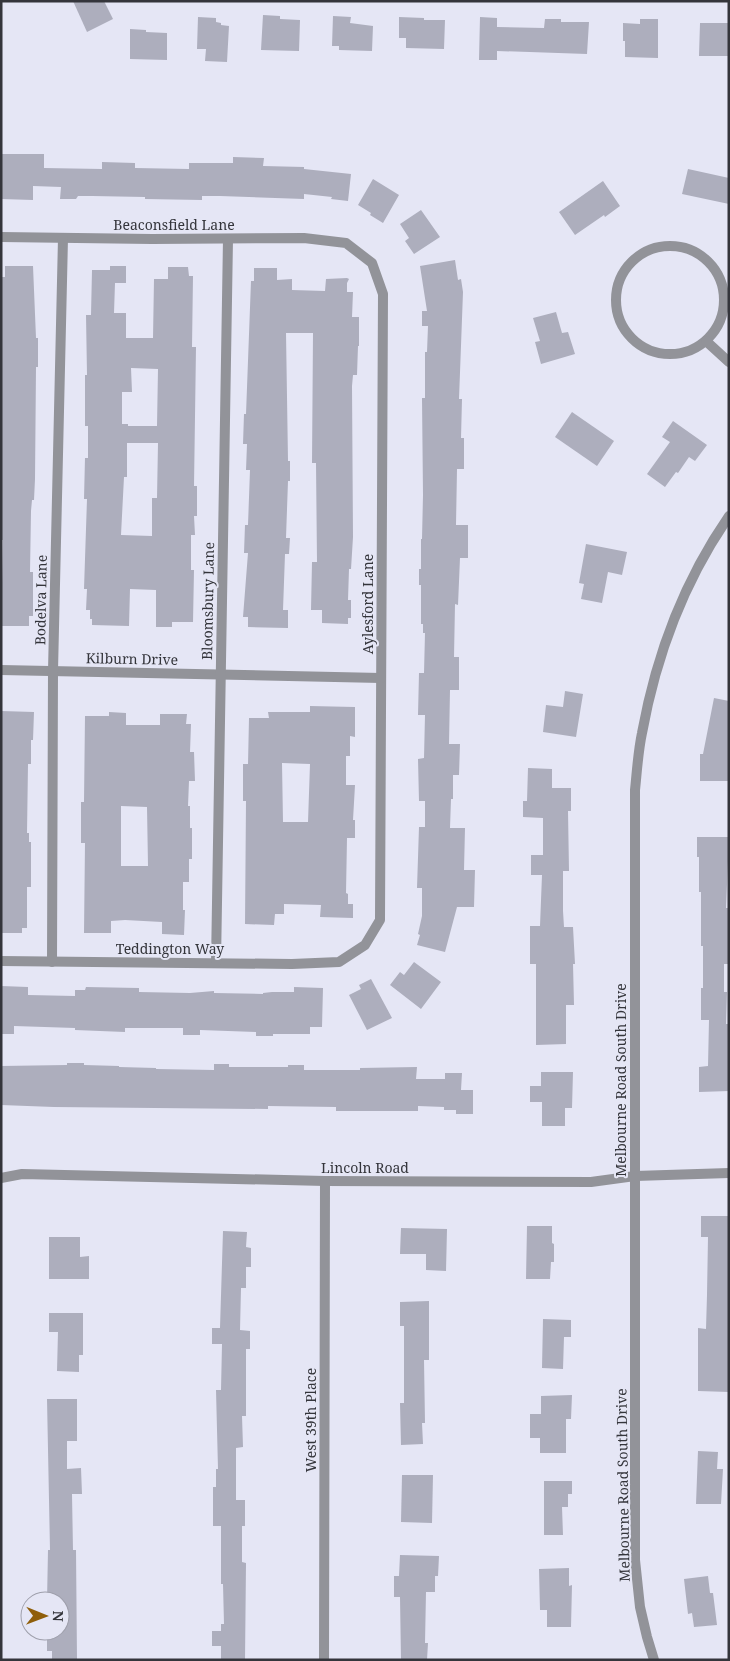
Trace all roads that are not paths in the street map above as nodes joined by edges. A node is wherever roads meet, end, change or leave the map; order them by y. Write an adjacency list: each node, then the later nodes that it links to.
1 (1, 237): 2 (street, Beaconsfield Lane)
2 (63, 238): 3 (street, Beaconsfield Lane); 9 (street, Bodelva Lane)
3 (228, 239): 4 (street, Beaconsfield Lane); 10 (street, Bloomsbury Lane)
4 (346, 243): 11 (street, Aylesford Lane)
5 (706, 340): 5 (street); 6 (street)
6 (729, 362)
7 (729, 516): 17 (street, Melbourne Road South Drive)
8 (1, 670): 9 (street, Kilburn Drive)
9 (53, 671): 10 (street, Kilburn Drive); 13 (street, Bodelva Lane)
10 (221, 674): 11 (street, Kilburn Drive); 15 (street, Bloomsbury Lane)
11 (381, 678): 14 (street, Aylesford Lane)
12 (1, 961): 13 (street, Teddington Way)
13 (52, 962): 15 (street, Teddington Way)
14 (339, 962): 15 (street, Teddington Way)
15 (216, 963)
16 (729, 1173): 17 (street, Lincoln Road)
17 (636, 1176): 19 (street, Lincoln Road); 21 (street, Melbourne Road South Drive)
18 (1, 1178): 19 (street, Lincoln Road)
19 (325, 1181): 20 (street, West 39th Place)
20 (324, 1660)
21 (654, 1660)

